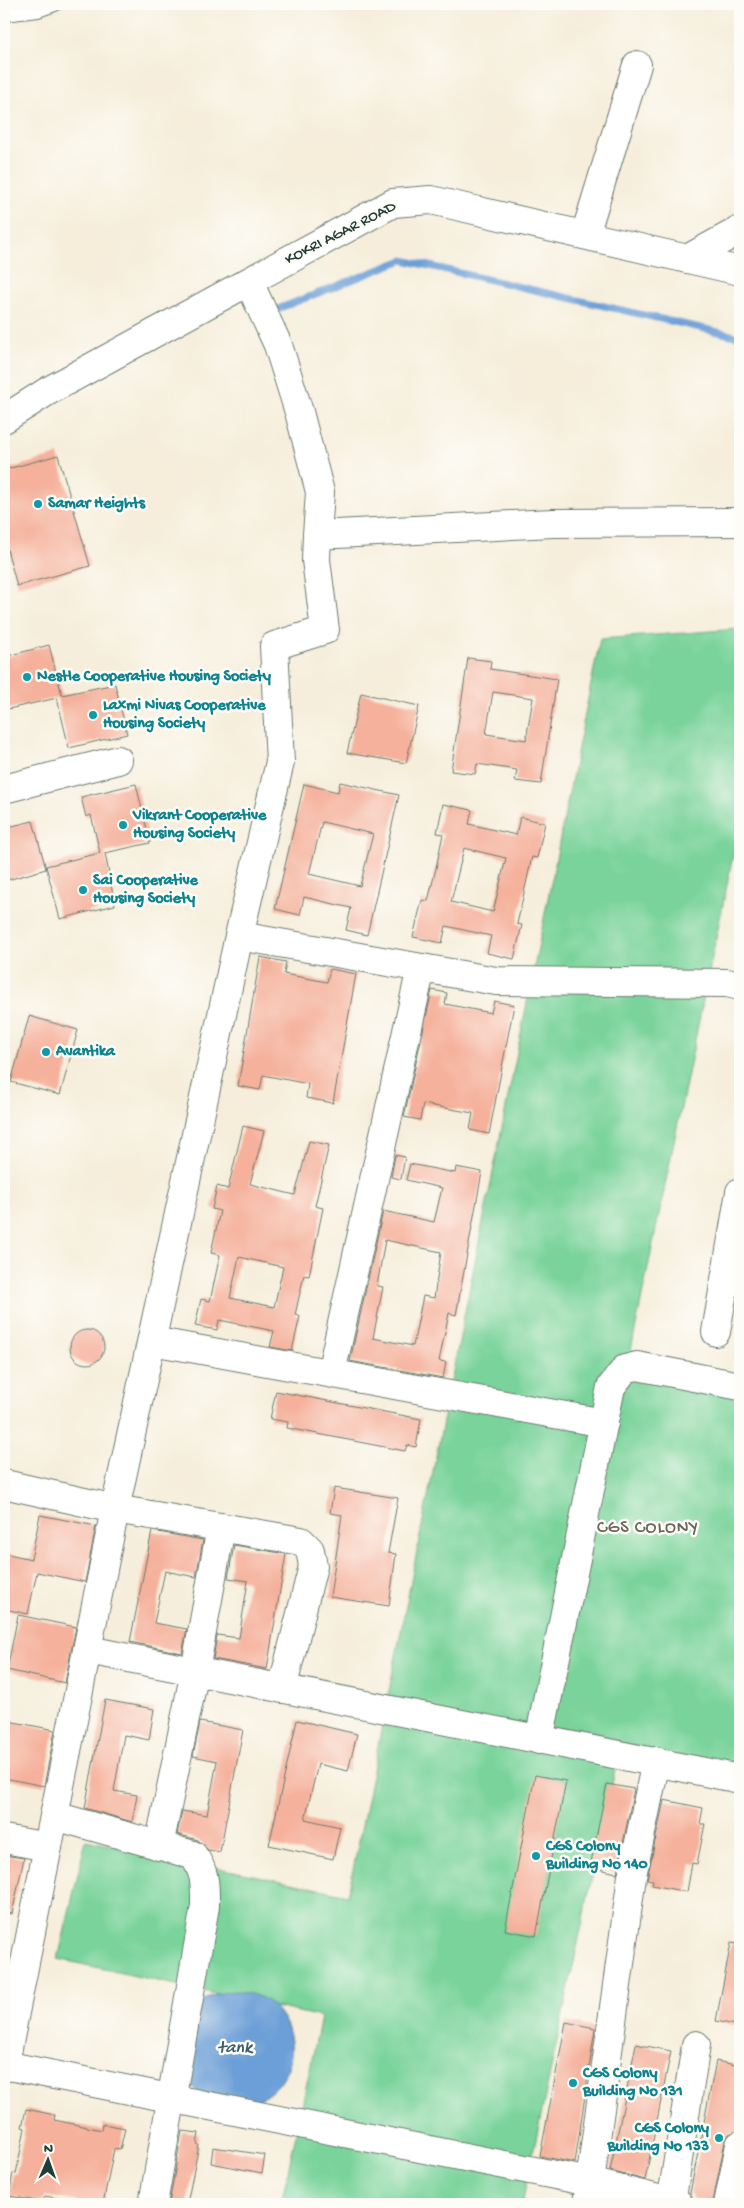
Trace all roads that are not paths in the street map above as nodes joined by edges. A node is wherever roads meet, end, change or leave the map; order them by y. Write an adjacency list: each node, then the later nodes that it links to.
1 (55, 4): 2 (lane)
2 (4, 14)
3 (637, 66): 5 (street)
4 (740, 230): 6 (street)
5 (585, 236): 6 (street, KOKRI AGAR ROAD); 8 (street, KOKRI AGAR ROAD)
6 (687, 259): 7 (street, KOKRI AGAR ROAD)
7 (740, 271)
8 (249, 282): 9 (street, KOKRI AGAR ROAD); 11 (street)
9 (4, 419)
10 (740, 522): 11 (street)
11 (317, 535): 14 (street)
12 (118, 760): 13 (street)
13 (4, 789)
14 (239, 936): 15 (street); 19 (street)
15 (421, 968): 16 (street); 20 (street)
16 (740, 986)
17 (740, 1192): 18 (street)
18 (716, 1332)
19 (152, 1340): 20 (street); 24 (street)
20 (330, 1373): 22 (street)
21 (740, 1386): 22 (street)
22 (604, 1423): 29 (street)
23 (4, 1484): 24 (street)
24 (114, 1509): 25 (street); 26 (street)
25 (221, 1528): 27 (street); 28 (street)
26 (88, 1650): 27 (street); 32 (street)
27 (195, 1671): 28 (street); 34 (street)
28 (282, 1689): 29 (street)
29 (539, 1740): 30 (street)
30 (656, 1760): 31 (street); 41 (street)
31 (740, 1779)
32 (54, 1816): 34 (street); 35 (street)
33 (4, 1839): 35 (street)
34 (159, 1846): 39 (street)
35 (48, 1847): 36 (street)
36 (7, 2031): 38 (street)
37 (696, 2046): 43 (street)
38 (4, 2067): 39 (street)
39 (171, 2099): 41 (street); 42 (street)
40 (740, 2145): 44 (street)
41 (588, 2193): 43 (street)
42 (153, 2204)
43 (674, 2204)
44 (728, 2204)

